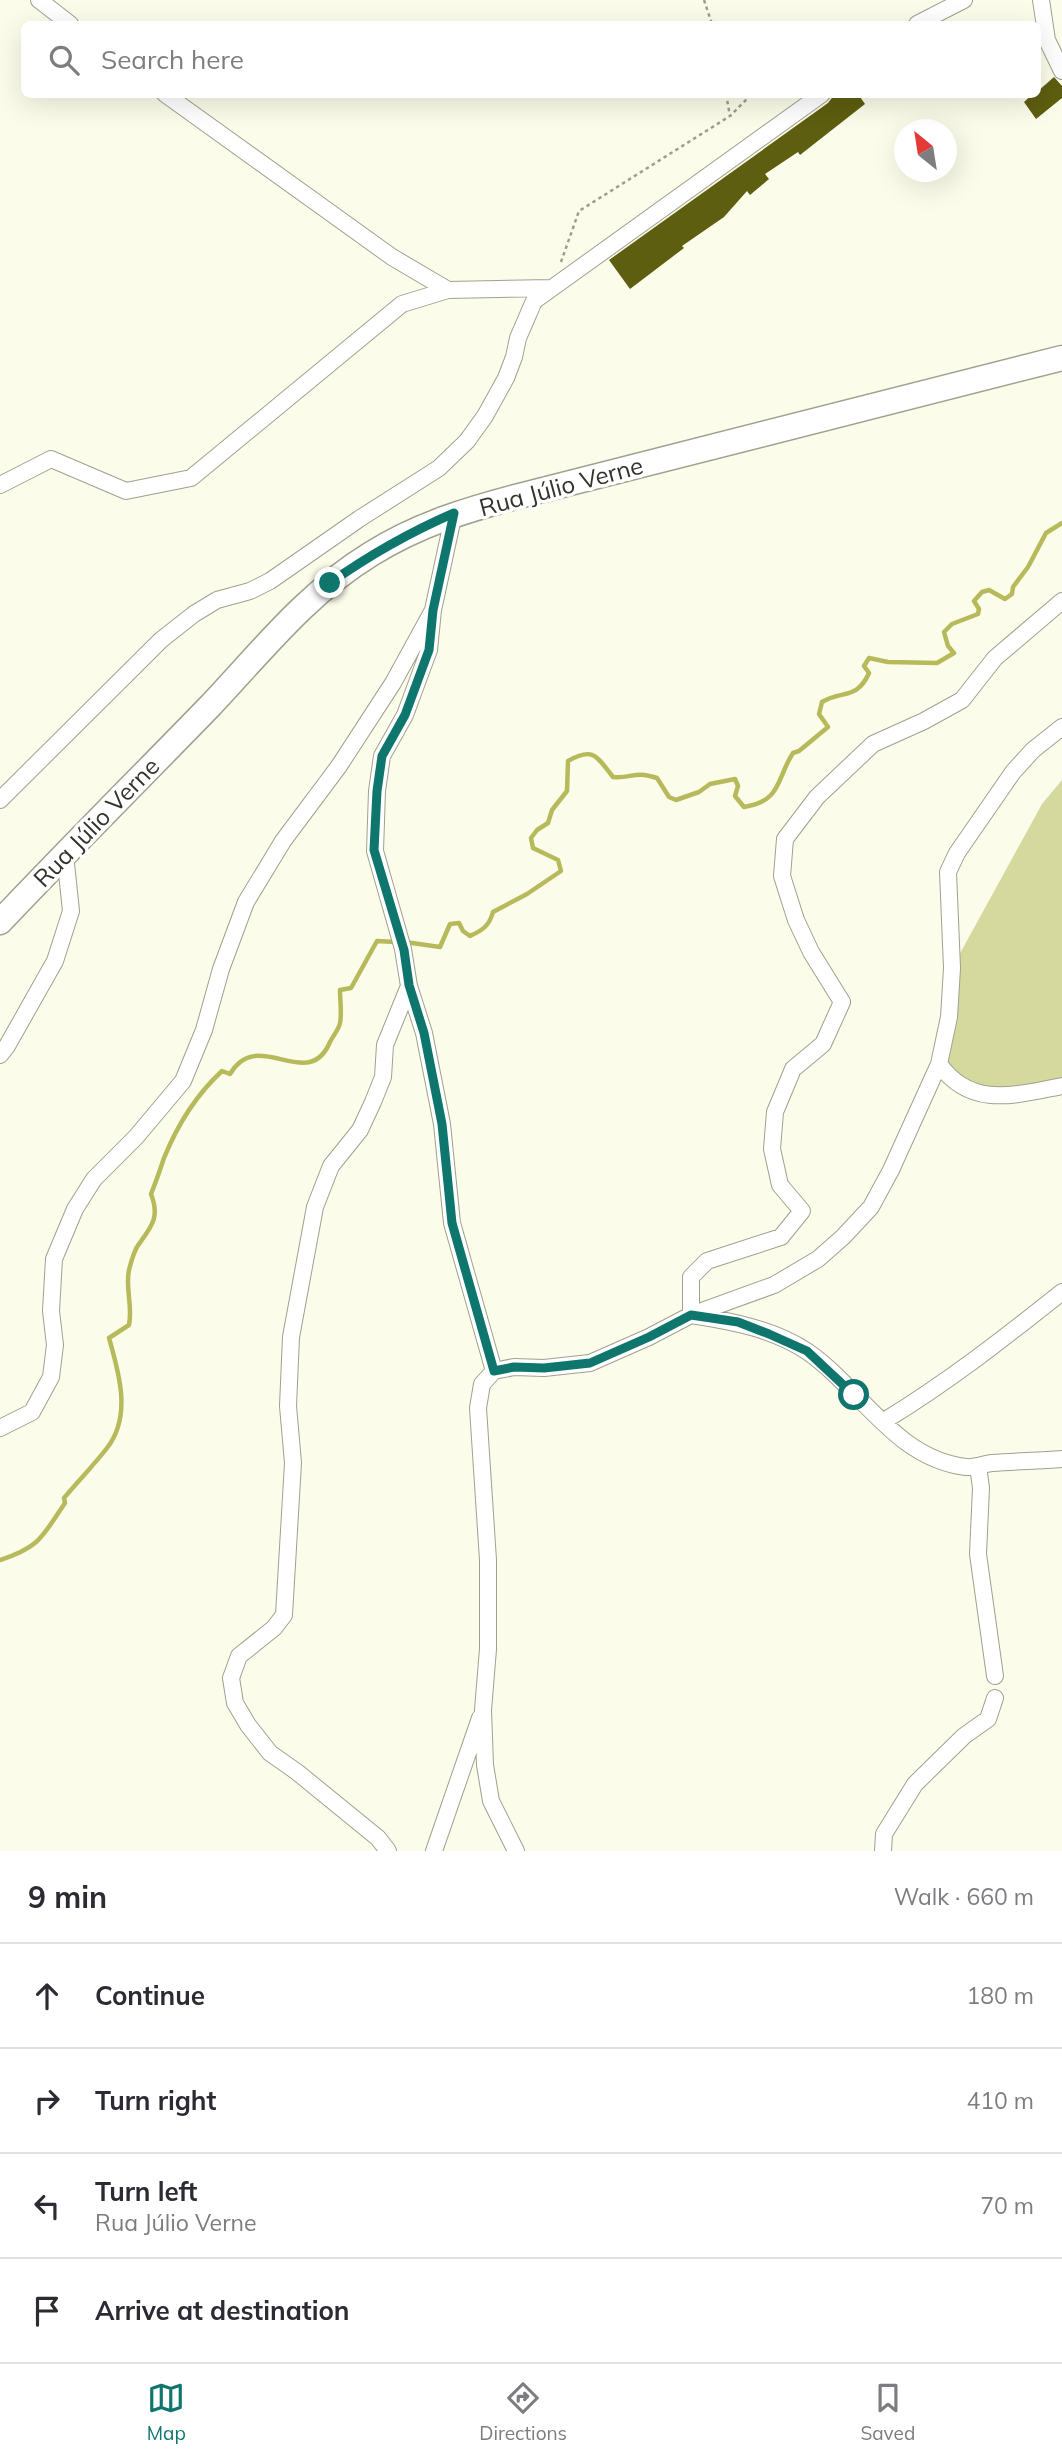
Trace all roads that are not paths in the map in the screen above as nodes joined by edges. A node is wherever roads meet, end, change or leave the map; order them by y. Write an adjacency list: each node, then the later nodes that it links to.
1 (39, 0): 4 (street)
2 (964, 0): 5 (street)
3 (1041, 0): 6 (street)
4 (65, 21)
5 (923, 21)
6 (1062, 71)
7 (171, 98): 10 (street)
8 (816, 98): 9 (street)
9 (552, 288): 10 (street); 17 (street)
10 (448, 290): 12 (street)
11 (1062, 358): 13 (main road, Rua Júlio Verne)
12 (0, 485)
13 (454, 513): 15 (street); 18 (main road, Rua Júlio Verne)
14 (1062, 601): 25 (street)
15 (433, 610): 20 (street); 28 (street)
16 (1062, 727): 22 (street)
17 (0, 800)
18 (65, 853): 19 (main road, Rua Júlio Verne); 21 (street)
19 (0, 922)
20 (409, 985): 26 (street); 34 (street)
21 (0, 1055)
22 (939, 1064): 23 (street); 25 (street)
23 (1062, 1086)
24 (1062, 1292): 27 (street)
25 (691, 1315): 26 (street); 27 (street)
26 (494, 1371): 33 (street)
27 (884, 1421): 30 (street)
28 (0, 1428)
29 (1062, 1459): 30 (street)
30 (978, 1465): 31 (street)
31 (995, 1676)
32 (995, 1698): 37 (street)
33 (483, 1710): 35 (street); 36 (street)
34 (388, 1851)
35 (434, 1851)
36 (516, 1851)
37 (883, 1851)

